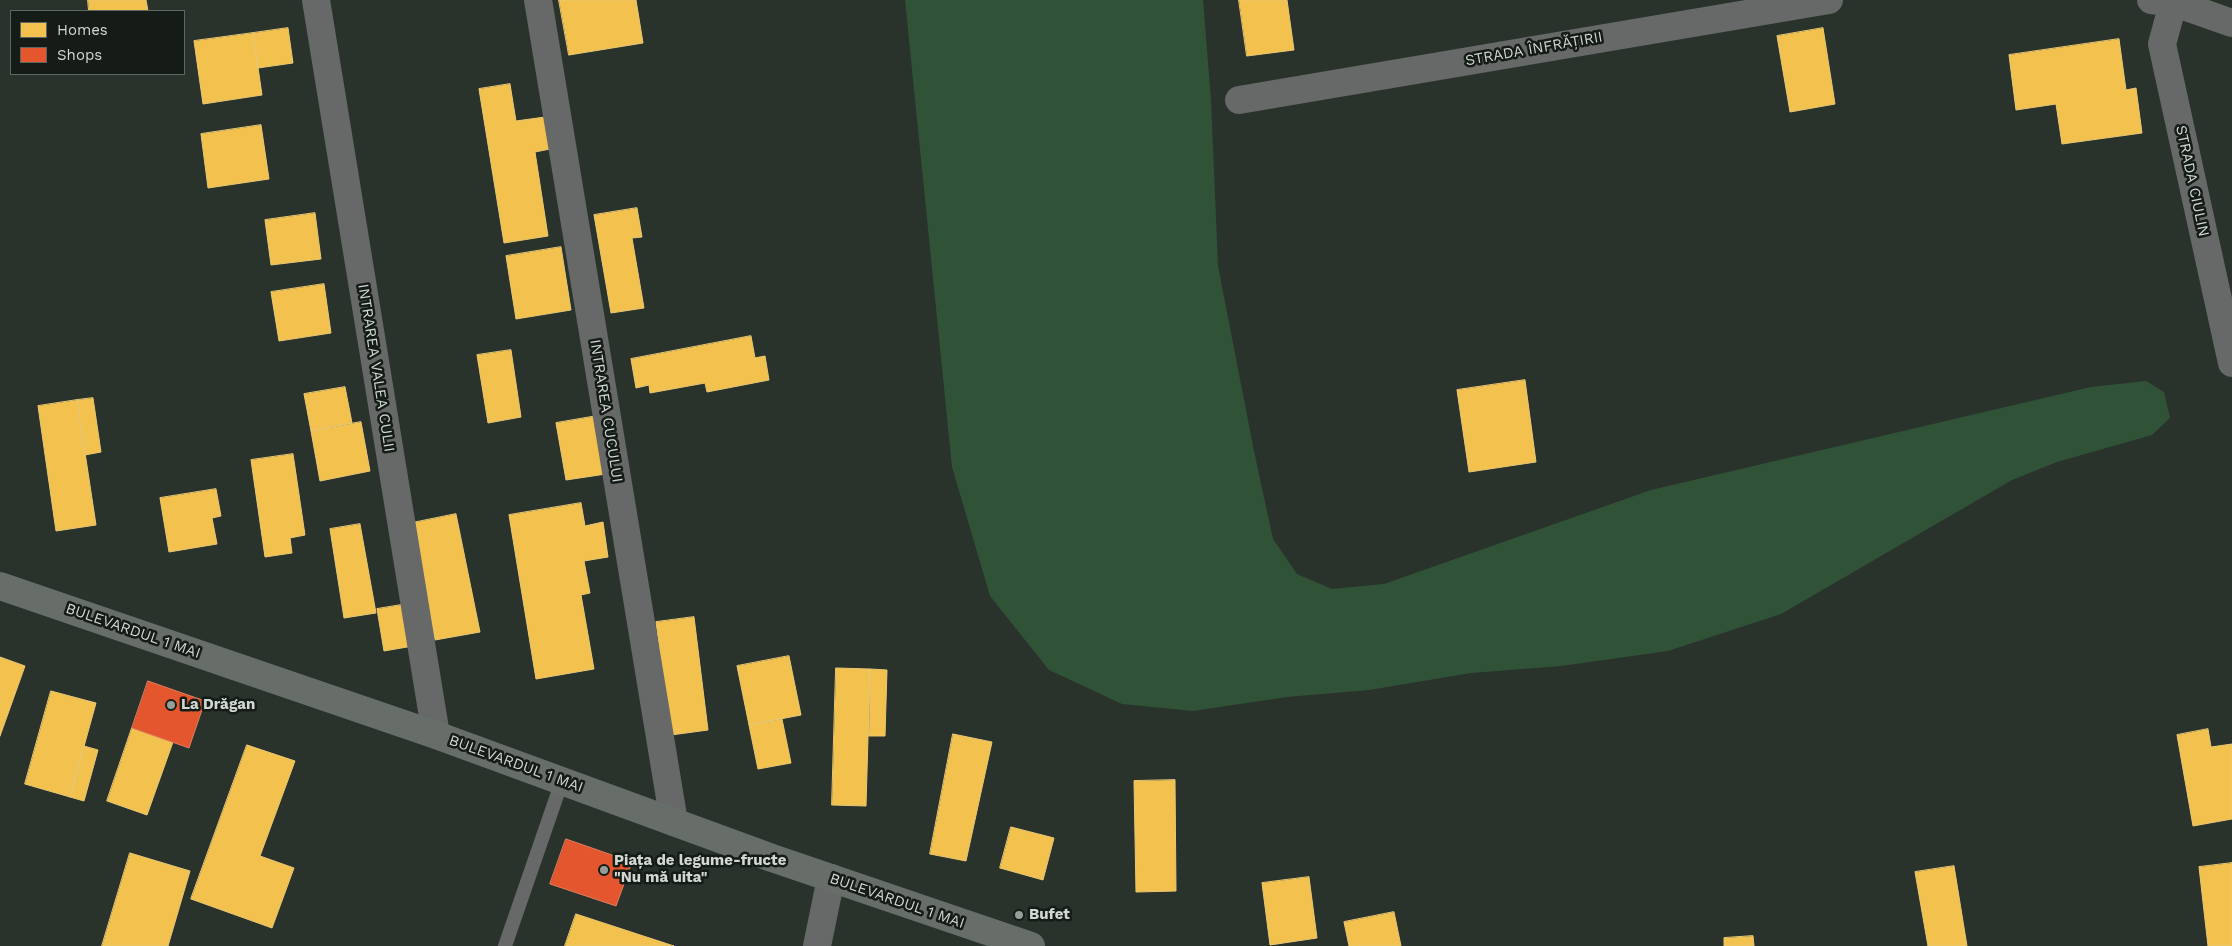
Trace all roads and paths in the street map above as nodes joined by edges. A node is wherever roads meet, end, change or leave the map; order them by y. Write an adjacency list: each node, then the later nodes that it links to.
1 (316, 0): 9 (street, INTRAREA VALEA CULII)
2 (538, 0): 11 (street, INTRAREA CUCULUI)
3 (1829, 0): 6 (street, STRADA ÎNFRĂȚIRII)
4 (2167, 1): 5 (street); 7 (street, STRADA CIULIN)
5 (2232, 23)
6 (1239, 100)
7 (2232, 363)
8 (0, 586): 9 (main road, BULEVARDUL 1 MAI)
9 (436, 735): 10 (main road, BULEVARDUL 1 MAI)
10 (562, 780): 11 (main road, BULEVARDUL 1 MAI); 13 (lane)
11 (674, 822): 12 (main road, BULEVARDUL 1 MAI)
12 (831, 878): 14 (street); 15 (main road, BULEVARDUL 1 MAI)
13 (505, 946)
14 (817, 946)
15 (1031, 946)

